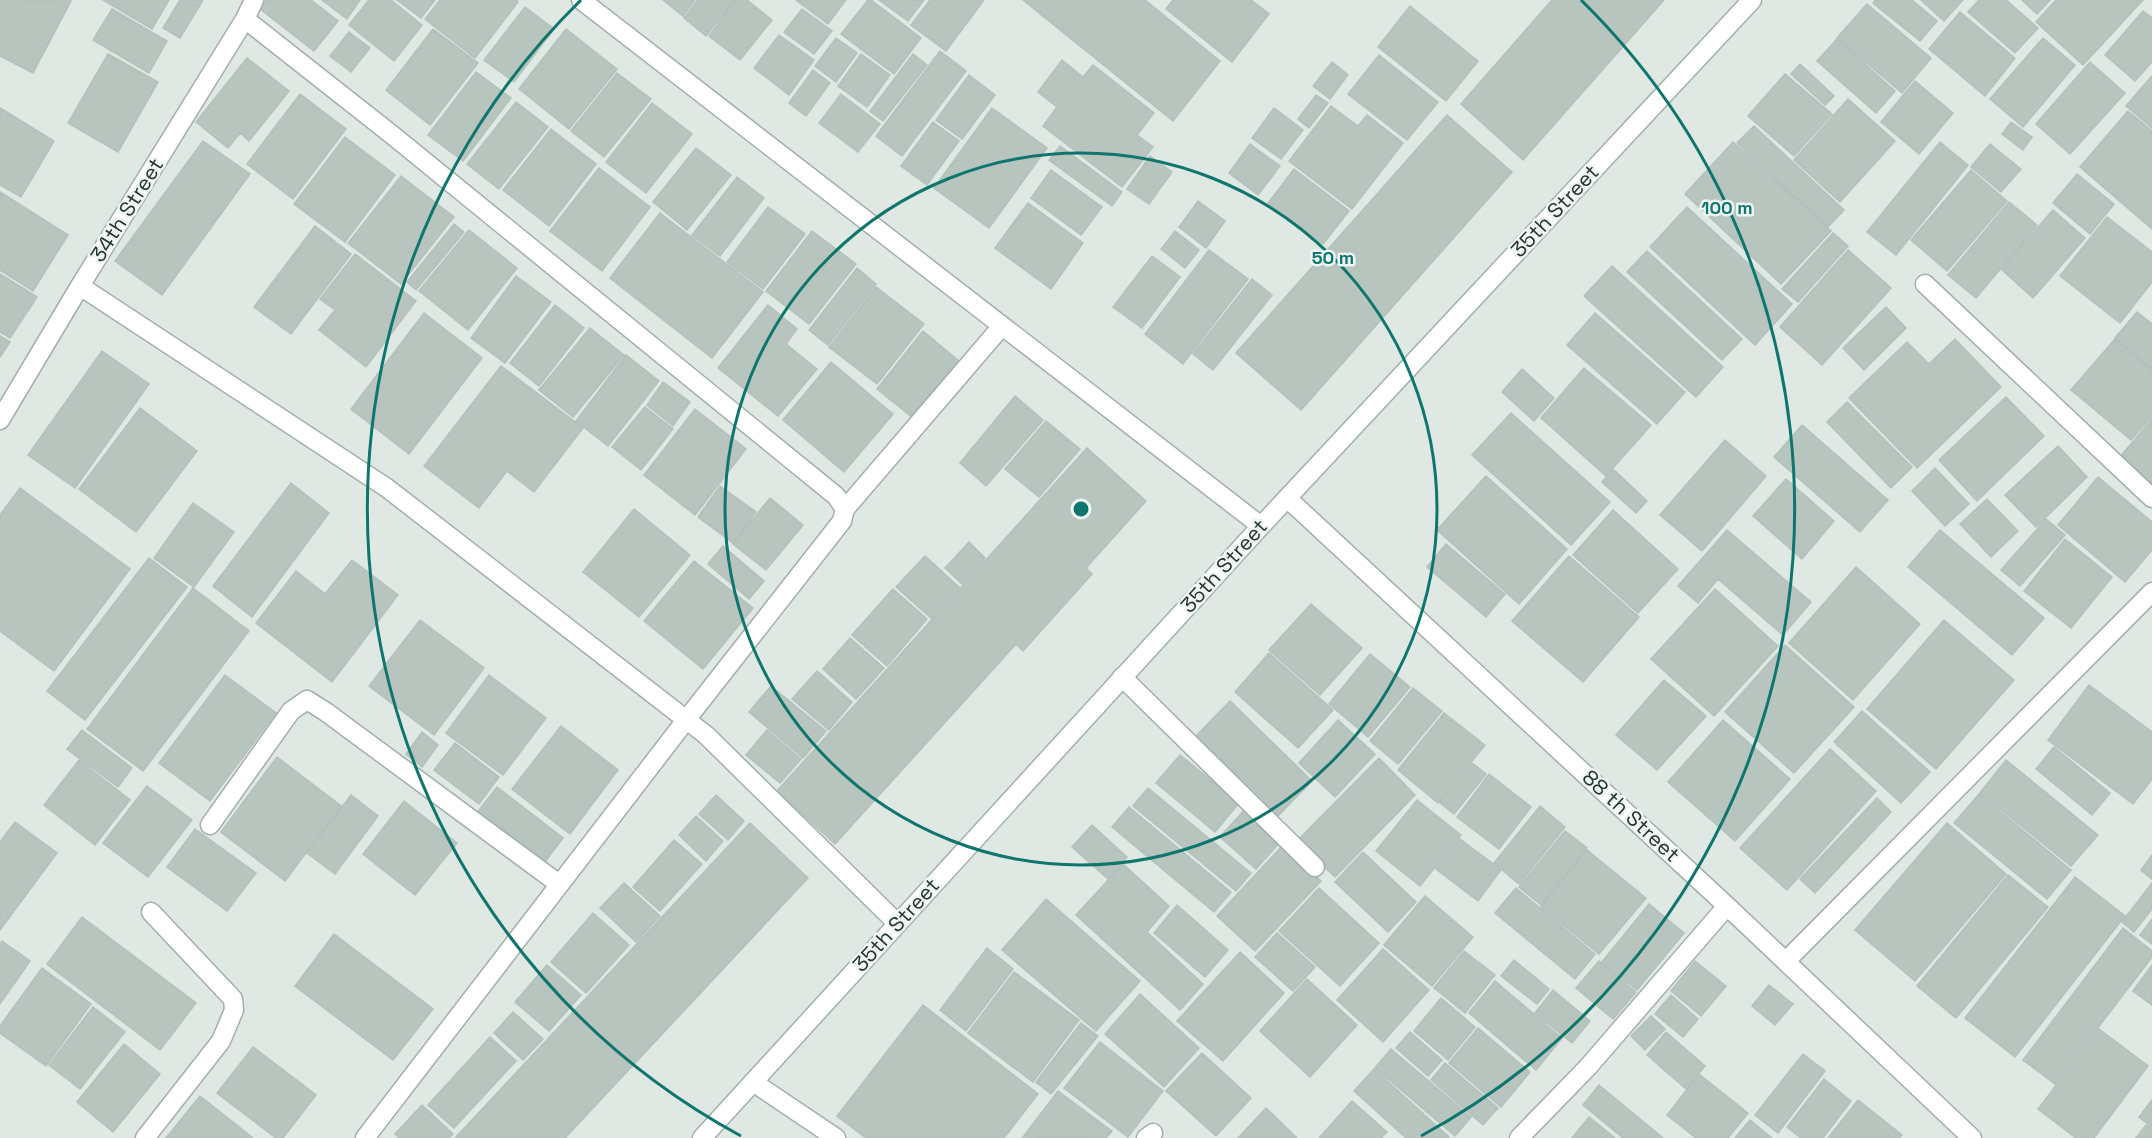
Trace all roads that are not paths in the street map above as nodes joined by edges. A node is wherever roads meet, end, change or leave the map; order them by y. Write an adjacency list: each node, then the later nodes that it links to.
1 (254, 0): 4 (street, 34th Street)
2 (581, 0): 7 (street)
3 (1752, 0): 9 (street, 35th Street)
4 (245, 19): 6 (street, 34th Street); 11 (street)
5 (1925, 284): 10 (street)
6 (80, 286): 8 (street, 34th Street); 15 (street)
7 (1002, 326): 11 (street); 12 (street)
8 (0, 420)
9 (1287, 498): 12 (street, 35th Street); 19 (street, 88 th Street)
10 (2152, 498)
11 (846, 509): 15 (street)
12 (1261, 526): 14 (street, 35th Street)
13 (2152, 592): 22 (street)
14 (1122, 677): 17 (street); 21 (street, 35th Street)
15 (686, 720): 18 (street); 21 (street)
16 (210, 825): 18 (street)
17 (1315, 867)
18 (559, 884): 25 (street)
19 (1727, 906): 22 (street, 88 th Street); 28 (street)
20 (151, 912): 24 (street)
21 (897, 923): 23 (street, 35th Street)
22 (1786, 961): 29 (street, 88 th Street)
23 (753, 1082): 26 (street, 35th Street); 27 (street)
24 (145, 1138)
25 (365, 1138)
26 (702, 1138)
27 (836, 1138)
28 (1519, 1138)
29 (1972, 1138)

